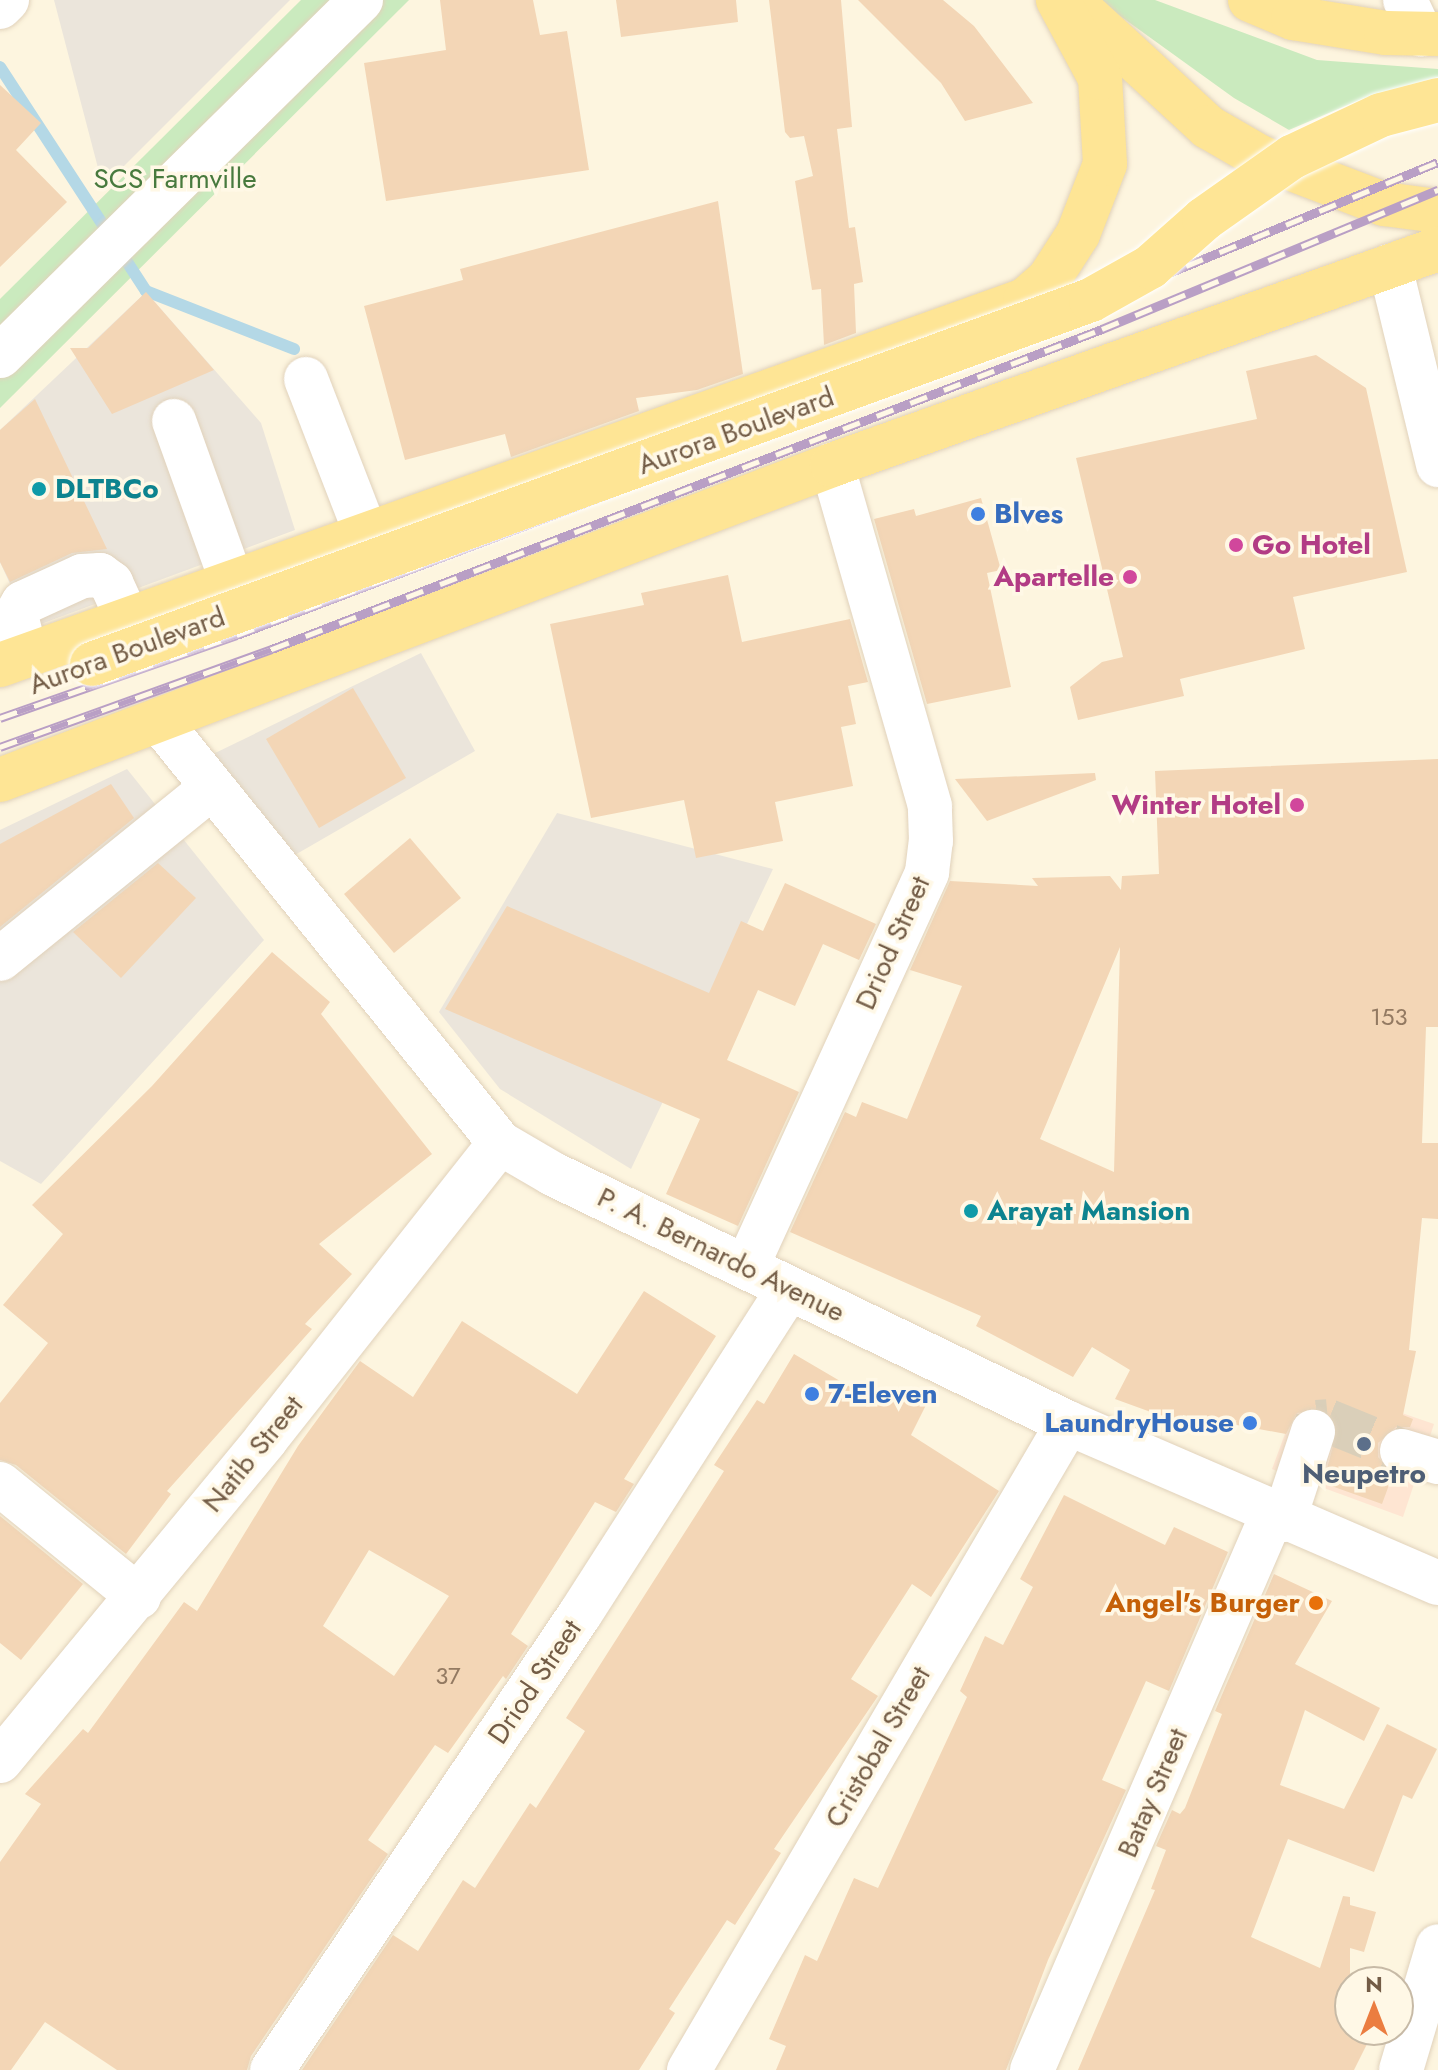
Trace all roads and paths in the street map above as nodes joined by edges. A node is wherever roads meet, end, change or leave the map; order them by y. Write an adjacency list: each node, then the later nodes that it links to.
1 (7, 0): 6 (street)
2 (361, 0): 12 (street)
3 (1058, 0): 17 (main road)
4 (1070, 0): 9 (main road)
5 (1250, 0): 7 (main road)
6 (0, 7)
7 (1421, 23)
8 (1438, 100): 20 (main road, Aurora Boulevard, bridge)
9 (1438, 211)
10 (1438, 249): 11 (main road)
11 (1390, 266): 15 (main road); 16 (street)
12 (0, 356)
13 (306, 379): 17 (street)
14 (174, 421): 18 (street)
15 (832, 465): 21 (main road); 26 (street, Driod Street)
16 (1438, 465)
17 (366, 534): 18 (main road)
18 (232, 582): 19 (main road)
19 (13, 660)
20 (0, 697)
21 (160, 722): 22 (main road); 23 (street, P. A. Bernardo Avenue)
22 (0, 780)
23 (210, 789): 24 (street); 25 (street, P. A. Bernardo Avenue)
24 (0, 959)
25 (500, 1143): 26 (street, P. A. Bernardo Avenue); 33 (street, Natib Street)
26 (747, 1266): 27 (street, P. A. Bernardo Avenue)
27 (789, 1289): 28 (street, P. A. Bernardo Avenue); 36 (street, Driod Street)
28 (1068, 1423): 31 (street, P. A. Bernardo Avenue); 37 (street, Cristobal Street)
29 (1313, 1432): 31 (street, Batay Street)
30 (0, 1484): 33 (street)
31 (1278, 1517): 32 (street, P. A. Bernardo Avenue); 38 (street, Batay Street)
32 (1438, 1583)
33 (139, 1597): 34 (street, Natib Street)
34 (0, 1761)
35 (1438, 1946): 39 (street)
36 (272, 2070)
37 (689, 2070)
38 (1032, 2070)
39 (1401, 2070)

